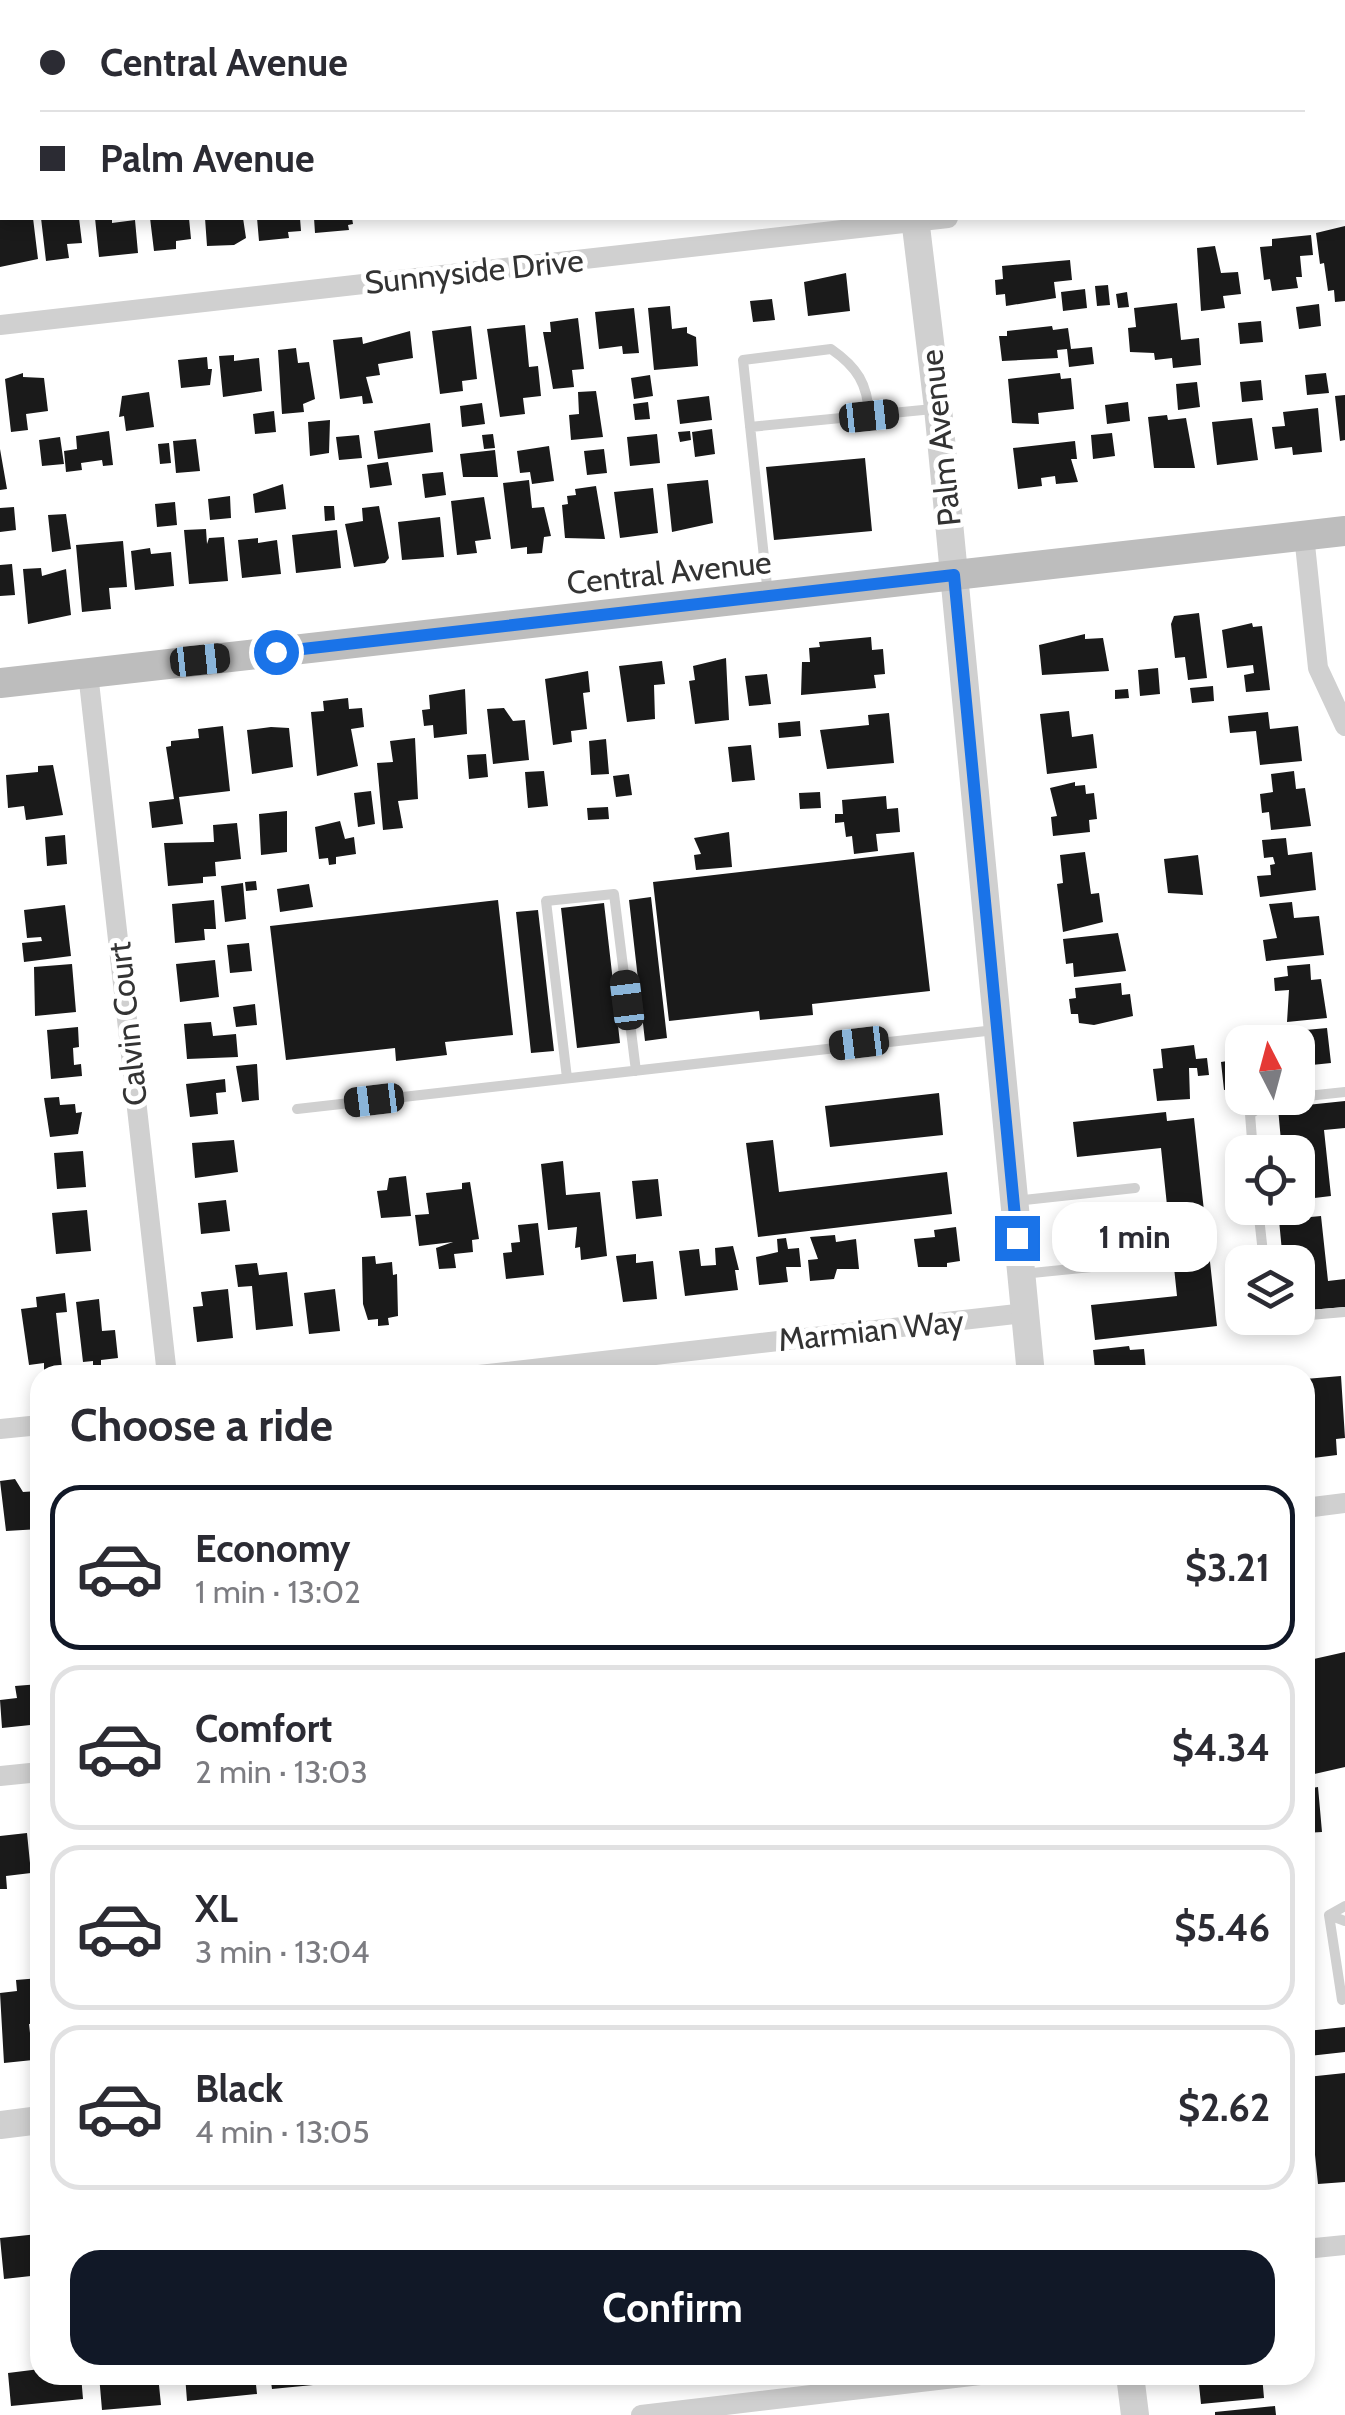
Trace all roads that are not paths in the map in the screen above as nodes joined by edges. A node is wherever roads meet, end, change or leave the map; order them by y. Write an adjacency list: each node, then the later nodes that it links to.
1 (915, 220): 2 (street, Sunnyside Drive); 3 (street, Palm Avenue)
2 (0, 325)
3 (938, 408): 4 (lane); 8 (street, Palm Avenue)
4 (869, 416): 5 (lane); 5 (lane)
5 (750, 428): 9 (lane)
6 (1345, 531): 7 (main road, Central Avenue)
7 (1304, 535): 8 (main road, Central Avenue); 12 (street)
8 (954, 575): 9 (main road, Central Avenue); 13 (street, Palm Avenue)
9 (768, 596): 10 (main road, Central Avenue)
10 (88, 673): 11 (main road, Central Avenue); 26 (street, Calvin Court)
11 (0, 683)
12 (1345, 726)
13 (996, 1030): 14 (lane); 20 (street, Palm Avenue)
14 (636, 1071): 15 (lane); 15 (lane)
15 (566, 1078): 18 (lane)
16 (1345, 1092): 17 (lane)
17 (1315, 1095)
18 (297, 1109)
19 (1134, 1188): 20 (lane)
20 (1014, 1201): 22 (street, Palm Avenue)
21 (1151, 1262): 22 (lane)
22 (1021, 1274): 24 (street, Palm Avenue)
23 (1345, 1312): 25 (lane)
24 (1025, 1313): 27 (street, Marmian Way); 28 (street, Palm Avenue)
25 (1315, 1315)
26 (166, 1365)
27 (567, 1365)
28 (1030, 1365)
29 (30, 1426): 30 (street)
30 (0, 1429)
31 (1345, 1504): 32 (street)
32 (1315, 1507)
33 (30, 1773): 34 (street)
34 (0, 1776)
35 (1345, 1906): 36 (lane)
36 (1329, 1916): 37 (lane); 38 (lane)
37 (1345, 1920)
38 (1342, 2000)
39 (30, 2121): 40 (street)
40 (0, 2125)
41 (1345, 2246): 42 (street)
42 (1315, 2249)
43 (895, 2385): 45 (street)
44 (1131, 2385): 46 (street)
45 (641, 2415)
46 (1135, 2415)

